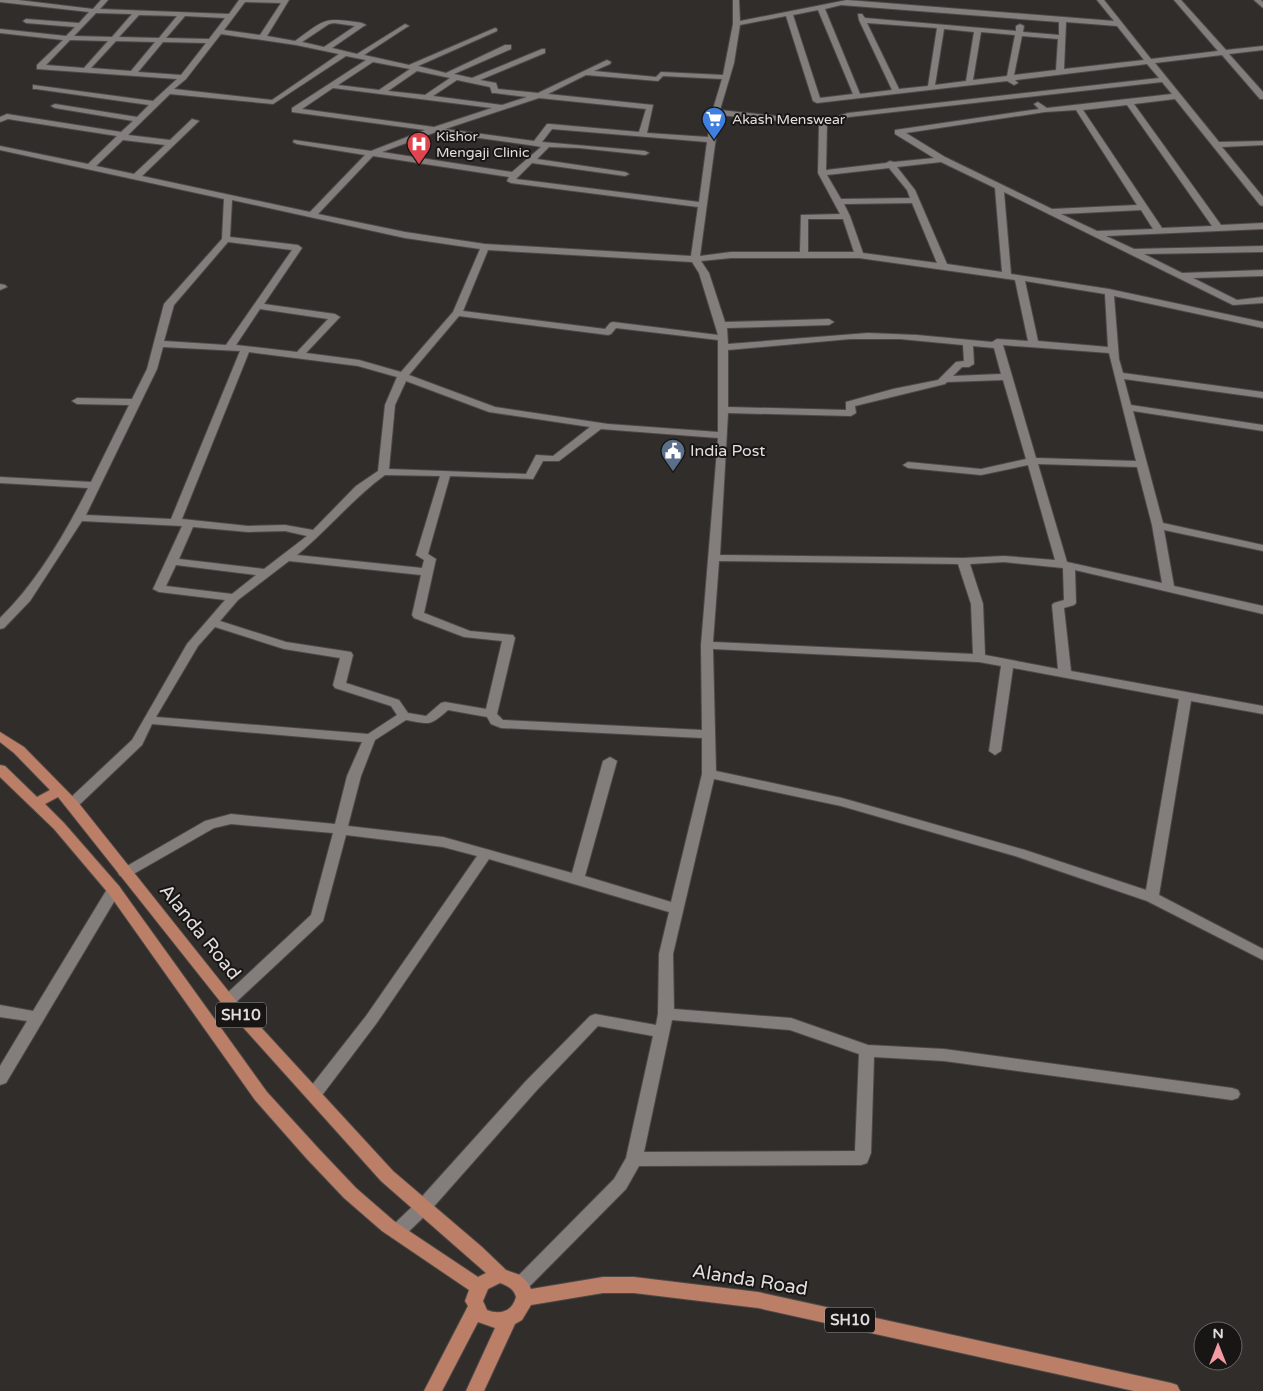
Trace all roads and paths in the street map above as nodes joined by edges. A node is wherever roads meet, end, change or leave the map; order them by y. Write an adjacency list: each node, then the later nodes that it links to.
1 (0, 0): 8 (street)
2 (105, 0): 13 (street)
3 (244, 0): 9 (street); 17 (street)
4 (736, 0): 22 (street)
5 (1100, 0): 23 (street)
6 (1177, 0): 44 (street)
7 (1257, 0): 11 (street)
8 (21, 1): 13 (street)
9 (286, 1): 35 (street)
10 (855, 3): 12 (street); 18 (street); 19 (street)
11 (1263, 6)
12 (821, 8): 16 (street); 71 (street)
13 (94, 11): 14 (street); 24 (street)
14 (138, 12): 15 (street); 34 (street)
15 (183, 14): 17 (street); 36 (street)
16 (790, 14): 22 (street); 71 (street)
17 (230, 16): 30 (street)
18 (1021, 17): 20 (street); 31 (street)
19 (862, 20): 26 (street); 67 (street)
20 (1062, 20): 23 (street); 32 (street)
21 (26, 21): 24 (street)
22 (737, 24): 57 (street)
23 (1119, 24): 48 (street)
24 (80, 25): 33 (street)
25 (405, 26): 45 (street)
26 (941, 26): 28 (street); 64 (street)
27 (494, 30): 49 (street)
28 (978, 30): 31 (street); 61 (street)
29 (0, 31): 33 (street)
30 (218, 31): 35 (street); 37 (street)
31 (1018, 33): 32 (street); 58 (street)
32 (1062, 36): 51 (street)
33 (67, 38): 34 (street); 50 (street)
34 (116, 38): 36 (street); 50 (street)
35 (262, 38): 38 (street)
36 (162, 40): 37 (street); 53 (street)
37 (210, 41): 55 (street)
38 (296, 43): 41 (street); 41 (street)
39 (508, 47): 54 (street)
40 (1263, 48): 44 (street)
41 (326, 49): 43 (street)
42 (542, 51): 59 (street)
43 (346, 53): 45 (street); 65 (street)
44 (1224, 53): 48 (street); 73 (street)
45 (358, 56): 46 (street)
46 (372, 59): 49 (street); 62 (street)
47 (607, 62): 52 (street)
48 (1149, 62): 51 (street); 60 (street)
49 (414, 68): 54 (street); 66 (street)
50 (85, 70): 53 (street)
51 (1060, 72): 58 (street)
52 (585, 73): 57 (street); 69 (street)
53 (132, 74): 55 (street)
54 (447, 75): 56 (street)
55 (183, 77): 65 (street)
56 (456, 77): 59 (street); 72 (street)
57 (726, 77): 80 (street)
58 (1010, 78): 61 (street); 68 (street)
59 (474, 80): 69 (street)
60 (1163, 80): 68 (street); 70 (street)
61 (969, 83): 64 (street)
62 (331, 86): 66 (street); 85 (street)
63 (36, 87): 75 (street)
64 (931, 88): 67 (street)
65 (168, 91): 75 (street)
66 (381, 92): 72 (street)
67 (897, 92): 71 (street)
68 (1027, 94): 79 (street); 84 (street)
69 (540, 95): 77 (street); 86 (street)
70 (1177, 96): 74 (street); 94 (street)
71 (858, 97)
72 (426, 98): 77 (street)
73 (1263, 98)
74 (1129, 102): 78 (street); 117 (street)
75 (155, 104): 82 (street)
76 (55, 106): 82 (street)
77 (501, 108): 85 (street)
78 (1078, 108): 79 (street); 112 (street)
79 (1045, 110): 98 (street)
80 (716, 112): 84 (street); 88 (street)
81 (0, 120): 87 (street)
82 (139, 120): 87 (street)
83 (195, 121): 90 (street)
84 (822, 123): 102 (street)
85 (436, 129): 92 (street); 96 (street)
86 (642, 135): 88 (street); 92 (street)
87 (123, 136): 90 (street); 101 (street)
88 (711, 140): 111 (street)
89 (297, 142): 96 (street)
90 (172, 143): 105 (street)
91 (1263, 143): 94 (street)
92 (536, 144): 93 (street)
93 (547, 145): 97 (street); 99 (street)
94 (1216, 145): 110 (street)
95 (0, 148): 101 (street)
96 (370, 154): 104 (street); 114 (street)
97 (645, 154)
98 (942, 159): 100 (street); 106 (street)
99 (530, 160): 103 (street); 104 (street)
100 (890, 164): 102 (street); 108 (street)
101 (89, 168): 105 (street)
102 (822, 173): 109 (street)
103 (625, 174)
104 (514, 175): 111 (street)
105 (136, 177): 107 (street)
106 (999, 187): 113 (street); 129 (street)
107 (228, 196): 114 (street); 120 (street)
108 (915, 200): 109 (street); 127 (street)
109 (839, 202): 115 (street)
110 (1263, 203)
111 (703, 205): 126 (street)
112 (1143, 207): 113 (street); 118 (street)
113 (1050, 212): 119 (street)
114 (311, 216): 121 (street)
115 (846, 216): 124 (street); 125 (street)
116 (1263, 226): 117 (street)
117 (1218, 228): 118 (street)
118 (1159, 231): 119 (street)
119 (1094, 234): 123 (street)
120 (226, 239): 135 (street); 142 (street)
121 (485, 247): 126 (street); 136 (street)
122 (1263, 249): 123 (street)
123 (1131, 252): 130 (street)
124 (804, 254): 125 (street); 126 (street)
125 (859, 255): 127 (street)
126 (696, 259): 140 (street)
127 (943, 266): 129 (street)
128 (1263, 273): 130 (street)
129 (1007, 276): 131 (street)
130 (1179, 276): 134 (street)
131 (1019, 277): 132 (street); 143 (street)
132 (1109, 292): 137 (street); 147 (street)
133 (1263, 300): 134 (street)
134 (1236, 302): 137 (street)
135 (258, 306): 145 (street); 148 (street)
136 (457, 313): 140 (street); 150 (street)
137 (1235, 319): 139 (street)
138 (829, 322): 140 (street)
139 (1263, 325)
140 (723, 337): 141 (street); 157 (street)
141 (968, 343): 144 (street); 152 (street)
142 (158, 344): 145 (street); 155 (street)
143 (1034, 344): 144 (street); 147 (street)
144 (998, 346): 151 (street)
145 (230, 348): 146 (street)
146 (246, 348): 148 (street); 169 (street)
147 (1114, 350): 149 (street)
148 (299, 355): 150 (street)
149 (1119, 375): 153 (street); 156 (street)
150 (403, 376): 158 (street); 164 (street)
151 (1008, 377): 152 (street); 161 (street)
152 (943, 379): 157 (street)
153 (1263, 395)
154 (77, 401): 155 (street)
155 (135, 402): 167 (street)
156 (1127, 406): 159 (street); 162 (street)
157 (723, 410): 160 (street)
158 (599, 426): 160 (street); 165 (street)
159 (1263, 428)
160 (723, 435): 175 (street)
161 (1032, 461): 162 (street); 163 (street); 178 (street)
162 (1142, 464): 171 (street)
163 (908, 465)
164 (383, 472): 165 (street); 172 (street)
165 (446, 473): 179 (street)
166 (0, 480): 167 (street)
167 (95, 485): 168 (street)
168 (79, 518): 169 (street); 185 (street)
169 (175, 522): 170 (street)
170 (189, 523): 172 (street); 177 (street)
171 (1158, 525): 173 (street); 181 (street)
172 (316, 534): 174 (street)
173 (1263, 548)
174 (286, 557): 179 (street); 180 (street)
175 (714, 558): 176 (street); 186 (street)
176 (963, 561): 178 (street); 187 (street)
177 (171, 562): 180 (street); 182 (street)
178 (1065, 565): 181 (street); 189 (street)
179 (427, 572): 192 (street)
180 (268, 573): 182 (street)
181 (1169, 589): 183 (street)
182 (234, 598): 184 (street)
183 (1263, 610)
184 (212, 622): 193 (street); 194 (street)
185 (0, 624)
186 (707, 644): 187 (street); 195 (street)
187 (979, 658): 188 (street)
188 (1008, 663): 189 (street); 198 (street)
189 (1065, 674): 190 (street)
190 (1186, 696): 191 (street); 210 (street)
191 (1263, 710)
192 (491, 714): 193 (street); 195 (street)
193 (404, 716): 197 (street)
194 (148, 720): 197 (street); 204 (street)
195 (708, 734): 201 (street)
196 (0, 736): 202 (main road, Alanda Road / SH10)
197 (370, 738): 205 (street)
198 (995, 751)
199 (610, 761): 208 (street)
200 (0, 769): 203 (main road, SH10)
201 (709, 774): 210 (street); 211 (street)
202 (59, 791): 203 (main road); 204 (main road, Alanda Road / SH10)
203 (36, 803): 209 (main road, SH10)
204 (72, 804): 207 (main road, Alanda Road / SH10)
205 (340, 829): 206 (street); 207 (street); 213 (street)
206 (486, 854): 208 (street); 220 (street)
207 (125, 873): 213 (main road, Alanda Road / SH10)
208 (577, 879): 211 (street)
209 (114, 890): 216 (street); 224 (main road, SH10)
210 (1152, 897): 212 (street)
211 (677, 909): 215 (street)
212 (1263, 955)
213 (228, 1001): 220 (main road, Alanda Road / SH10)
214 (0, 1011): 216 (street)
215 (666, 1014): 217 (street); 218 (street)
216 (36, 1017): 219 (street)
217 (662, 1032): 222 (street); 223 (street)
218 (867, 1051): 221 (street); 222 (street)
219 (0, 1079)
220 (314, 1094): 223 (main road, Alanda Road / SH10)
221 (1232, 1094)
222 (634, 1159): 227 (street)
223 (423, 1207): 224 (street); 225 (main road, Alanda Road / SH10)
224 (398, 1232): 226 (main road, SH10)
225 (500, 1276): 226 (main road); 227 (main road)
226 (479, 1287): 228 (main road)
227 (523, 1292): 229 (main road); 232 (main road, Alanda Road / SH10)
228 (476, 1308): 229 (main road); 230 (main road)
229 (508, 1319): 231 (main road)
230 (433, 1391)
231 (475, 1391)
232 (1171, 1391)

